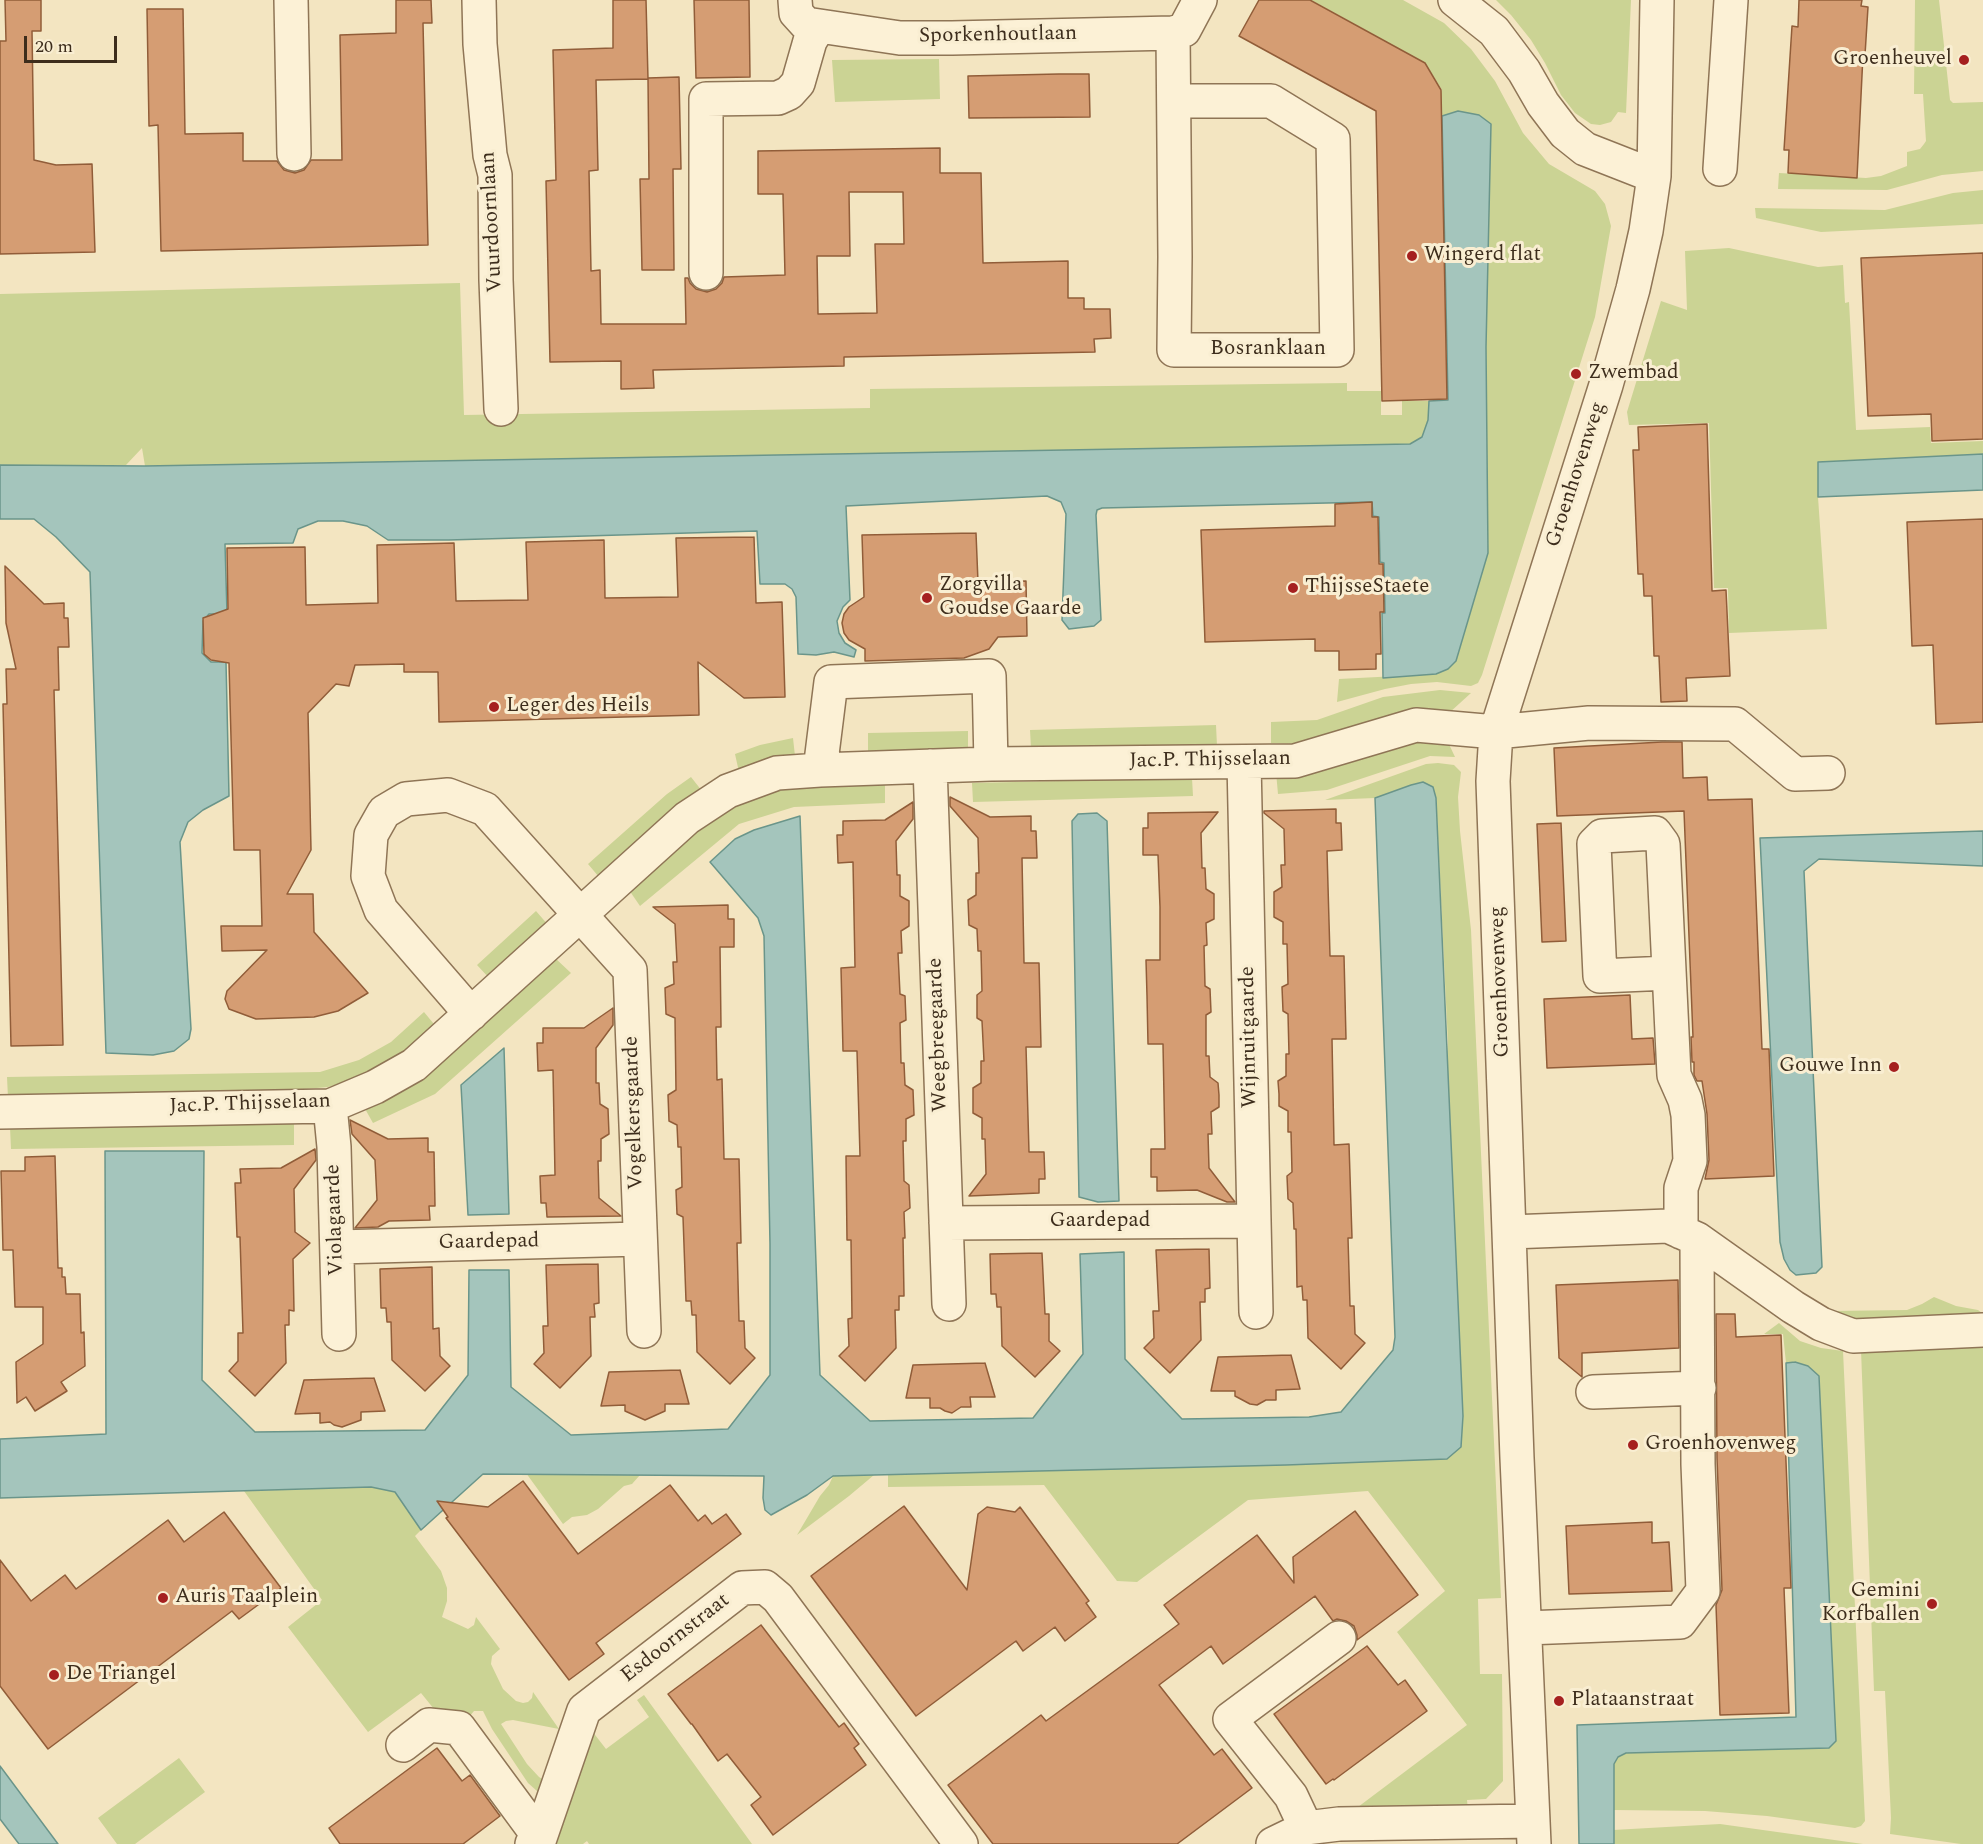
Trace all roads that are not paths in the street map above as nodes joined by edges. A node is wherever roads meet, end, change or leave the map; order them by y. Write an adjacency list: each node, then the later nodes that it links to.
1 (291, 0): 11 (street)
2 (479, 0): 15 (street, Vuurdoornlaan)
3 (795, 0): 8 (street, Sporkenhoutlaan)
4 (1200, 0): 9 (street)
5 (1455, 0): 13 (street)
6 (1657, 0): 13 (street, Groenhovenweg)
7 (1731, 0): 12 (street)
8 (819, 26): 9 (street, Sporkenhoutlaan); 14 (street)
9 (1173, 33): 10 (street, Bosranklaan)
10 (1174, 101): 10 (street, Bosranklaan)
11 (294, 154)
12 (1720, 169)
13 (1654, 176): 16 (street, Groenhovenweg)
14 (706, 273)
15 (501, 409)
16 (1496, 732): 17 (street, Jac.P. Thijsselaan); 21 (street); 29 (street, Groenhovenweg)
17 (1244, 762): 18 (street, Jac.P. Thijsselaan); 27 (street, Wijnruitgaarde)
18 (991, 764): 19 (street, Jac.P. Thijsselaan); 20 (street)
19 (930, 766): 20 (street, Jac.P. Thijsselaan); 28 (street, Weegbreegaarde)
20 (820, 770): 22 (street, Jac.P. Thijsselaan)
21 (1828, 773)
22 (579, 915): 24 (street, Jac.P. Thijsselaan); 24 (street); 31 (street, Vogelkersgaarde)
23 (1669, 972): 30 (street)
24 (471, 1014): 25 (street, Jac.P. Thijsselaan)
25 (330, 1106): 26 (street, Jac.P. Thijsselaan); 32 (street, Violagaarde)
26 (0, 1112)
27 (1254, 1221): 28 (street, Gaardepad); 34 (street, Wijnruitgaarde)
28 (946, 1223): 33 (street, Weegbreegaarde)
29 (1510, 1232): 30 (street); 40 (street, Groenhovenweg)
30 (1689, 1235): 35 (street); 38 (street)
31 (640, 1239): 32 (street, Gaardepad); 36 (street, Vogelkersgaarde)
32 (338, 1247): 37 (street, Violagaarde)
33 (949, 1304)
34 (1256, 1312)
35 (1983, 1330)
36 (644, 1331)
37 (339, 1334)
38 (1699, 1388): 39 (street); 40 (street)
39 (1593, 1392)
40 (1526, 1628): 44 (street, Groenhovenweg)
41 (1339, 1638): 43 (street)
42 (403, 1745): 45 (street, Esdoornstraat)
43 (1305, 1828): 44 (street); 47 (street)
44 (1534, 1833)
45 (536, 1841): 46 (street, Esdoornstraat)
46 (962, 1844)
47 (1273, 1844)

